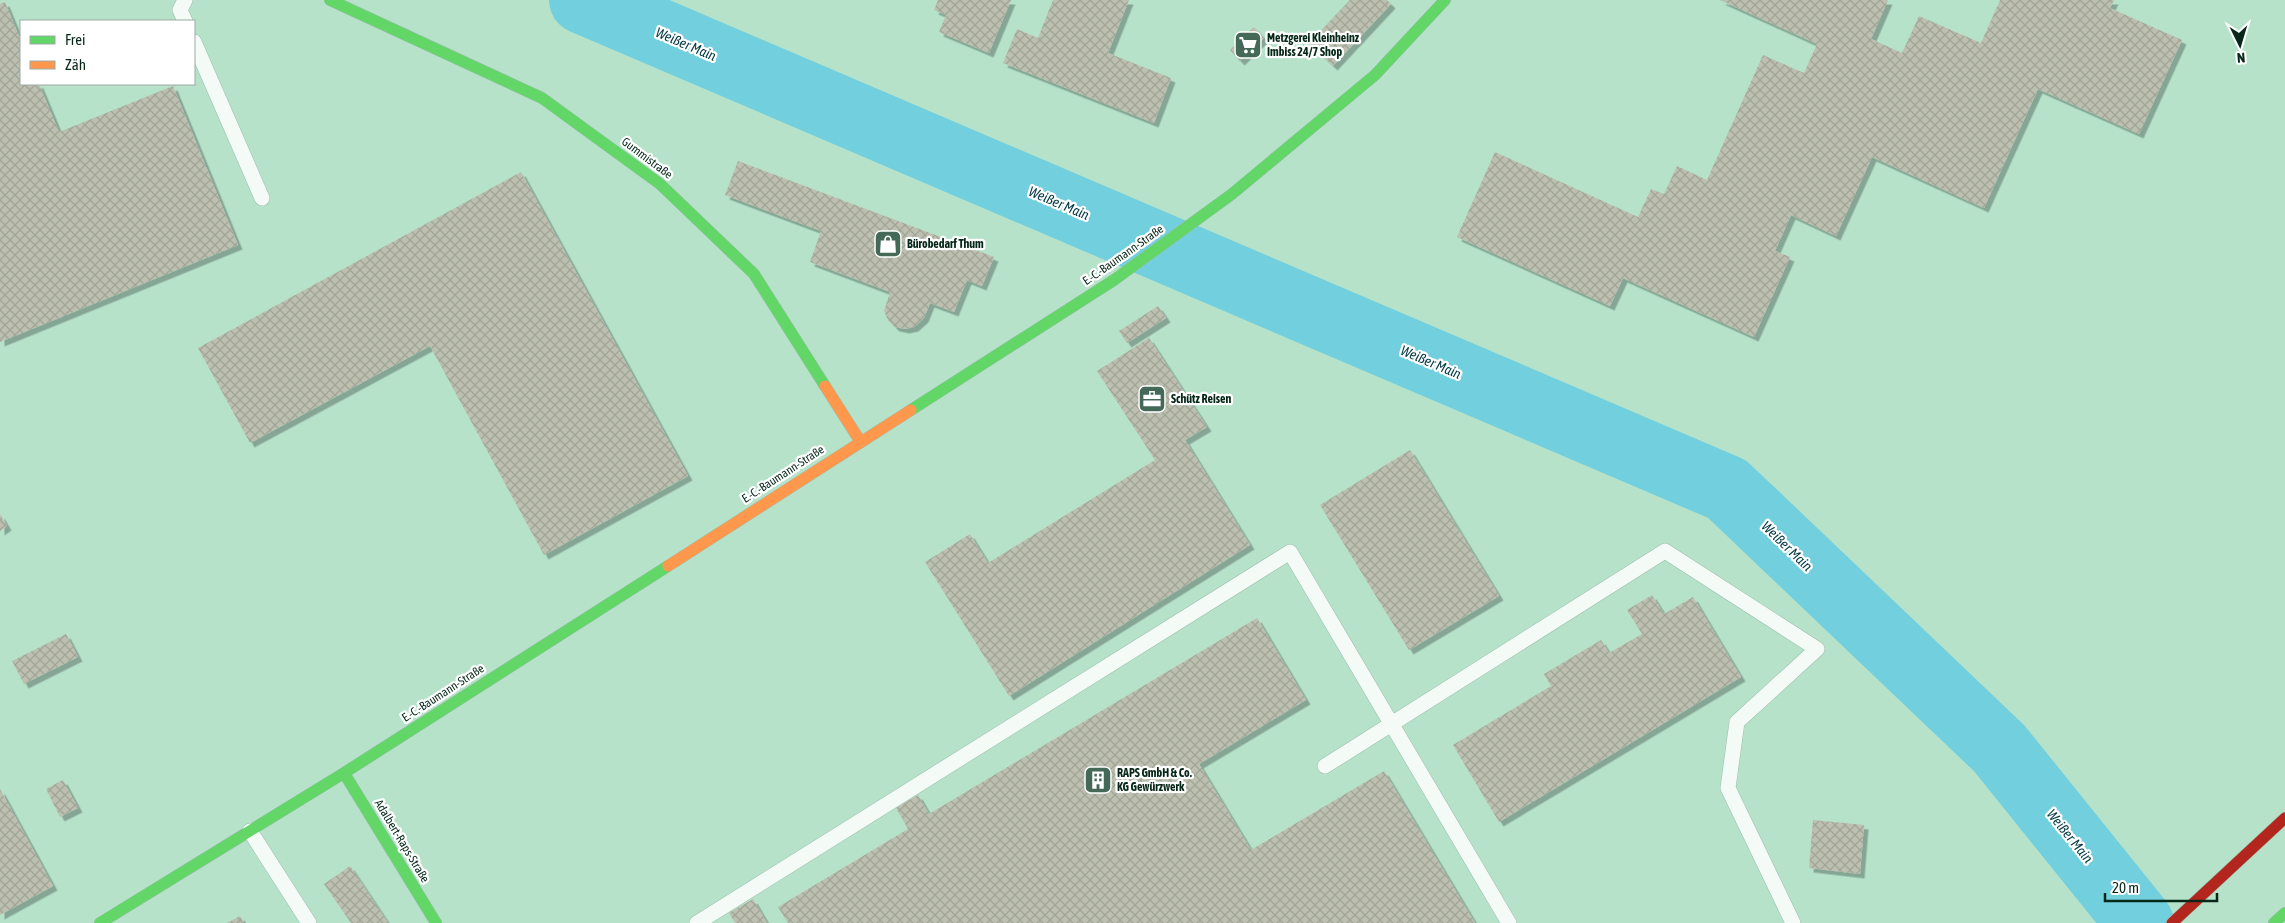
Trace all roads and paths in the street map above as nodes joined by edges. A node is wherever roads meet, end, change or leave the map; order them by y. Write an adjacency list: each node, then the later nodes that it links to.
1 (185, 0): 4 (lane)
2 (330, 0): 7 (main road, Gummistraße)
3 (1444, 0): 7 (main road, E.-C.-Baumann-Straße)
4 (185, 20)
5 (195, 44): 6 (lane)
6 (262, 198)
7 (860, 441): 10 (main road, E.-C.-Baumann-Straße)
8 (1392, 724): 9 (lane); 17 (lane); 18 (lane); 19 (lane)
9 (1324, 766)
10 (344, 773): 12 (main road, E.-C.-Baumann-Straße); 16 (main road, Adalbert-Raps-Straße)
11 (2285, 818): 20 (main road)
12 (250, 830): 14 (main road, E.-C.-Baumann-Straße); 15 (lane)
13 (2285, 913): 21 (main road)
14 (100, 923)
15 (309, 923)
16 (436, 923)
17 (697, 923)
18 (1509, 923)
19 (1793, 923)
20 (2172, 923)
21 (2274, 923)

